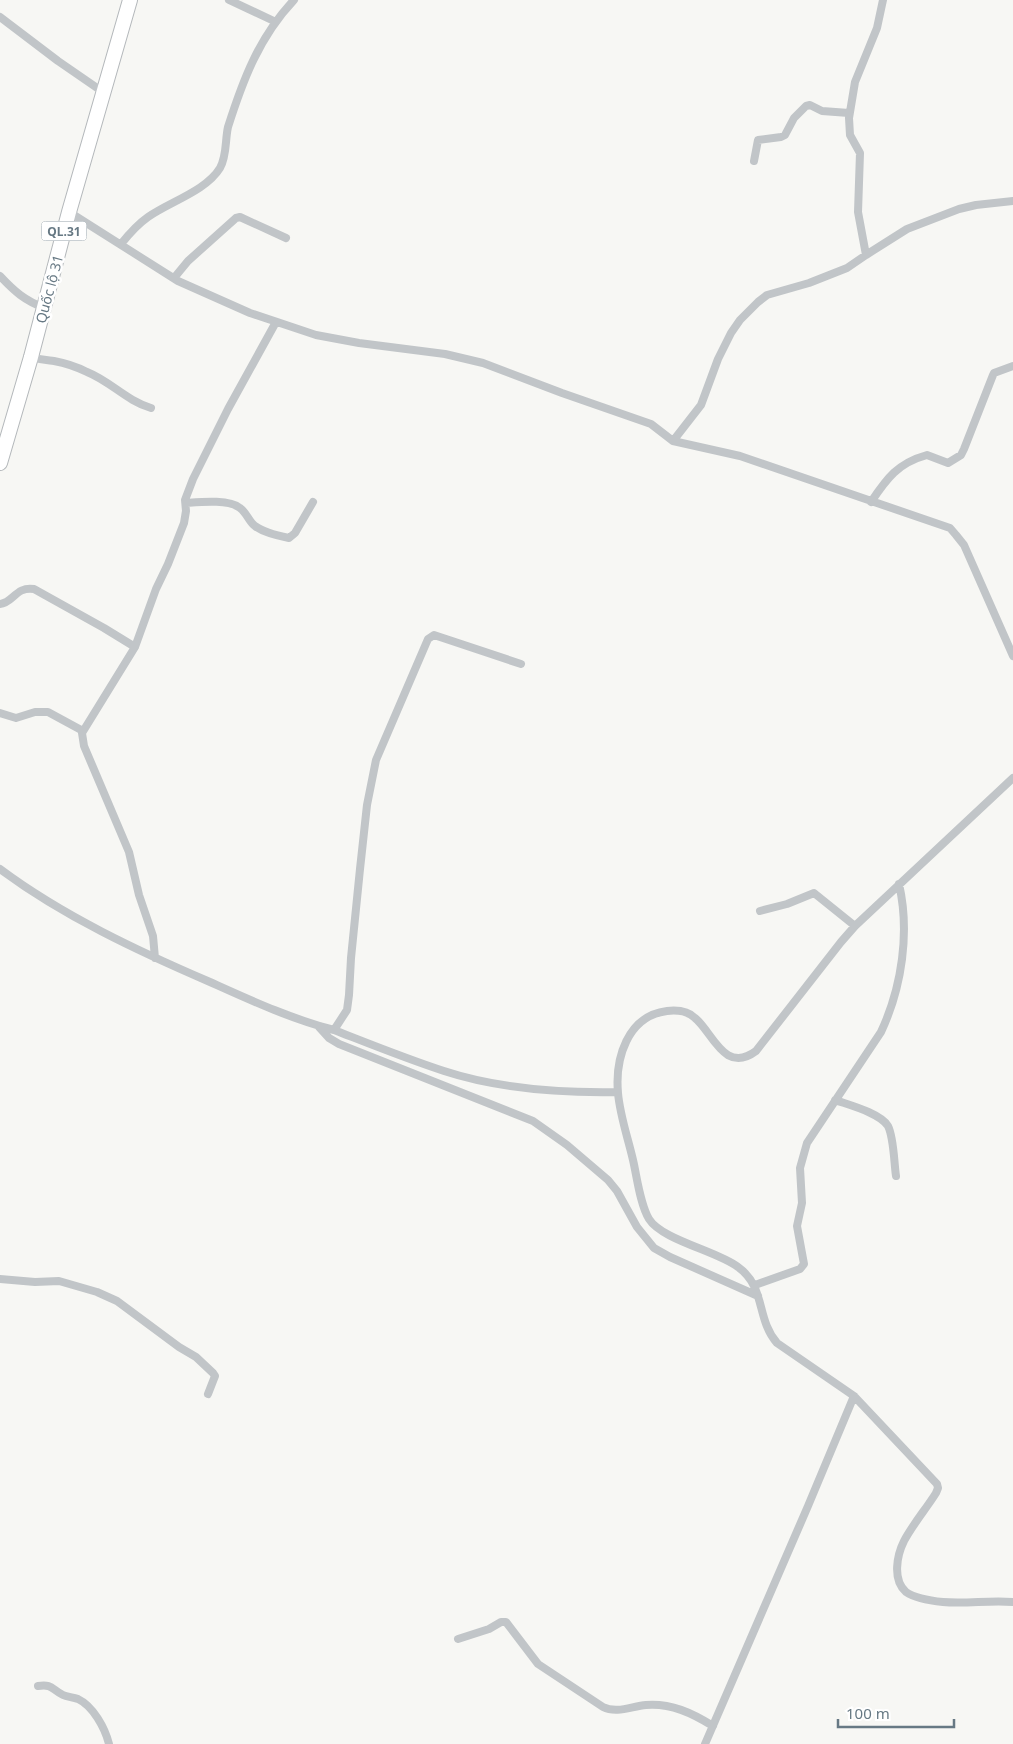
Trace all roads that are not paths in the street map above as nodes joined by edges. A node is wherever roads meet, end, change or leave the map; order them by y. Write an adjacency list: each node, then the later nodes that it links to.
1 (130, 0): 7 (highway, Quốc lộ 31 / QL.31)
2 (229, 0): 6 (street)
3 (294, 0): 6 (street)
4 (883, 0): 8 (street)
5 (1, 19): 7 (street)
6 (276, 22): 13 (street)
7 (103, 92): 11 (highway, Quốc lộ 31 / QL.31)
8 (849, 113): 9 (street); 14 (street)
9 (754, 161)
10 (1013, 201): 14 (street)
11 (69, 212): 13 (street); 17 (highway, Quốc lộ 31 / QL.31)
12 (286, 238): 16 (street)
13 (121, 244): 16 (street)
14 (866, 255): 22 (street)
15 (0, 276): 17 (street)
16 (174, 278): 18 (street)
17 (44, 308): 19 (highway, Quốc lộ 31 / QL.31)
18 (276, 322): 22 (street); 26 (street)
19 (31, 358): 21 (street); 23 (highway, Quốc lộ 31 / QL.31)
20 (1013, 366): 25 (street)
21 (151, 408)
22 (673, 441): 25 (street)
23 (0, 463)
24 (313, 502): 26 (street)
25 (870, 502): 29 (street)
26 (186, 503): 28 (street)
27 (0, 604): 28 (street)
28 (135, 647): 32 (street)
29 (1013, 656)
30 (521, 664): 40 (street)
31 (0, 713): 32 (street)
32 (82, 731): 38 (street)
33 (1013, 778): 35 (street)
34 (0, 869): 38 (street)
35 (899, 884): 37 (street); 42 (street)
36 (760, 911): 37 (street)
37 (855, 926): 41 (street)
38 (155, 958): 39 (street)
39 (318, 1026): 40 (street); 46 (street)
40 (334, 1030): 41 (street)
41 (618, 1092): 45 (street)
42 (835, 1100): 43 (street); 45 (street)
43 (896, 1176)
44 (0, 1279): 47 (street)
45 (755, 1284): 46 (street)
46 (758, 1296): 48 (street)
47 (208, 1394)
48 (854, 1396): 49 (street); 52 (street)
49 (1013, 1602)
50 (458, 1639): 52 (street)
51 (38, 1686): 53 (street)
52 (713, 1726): 54 (street)
53 (109, 1744)
54 (705, 1744)

